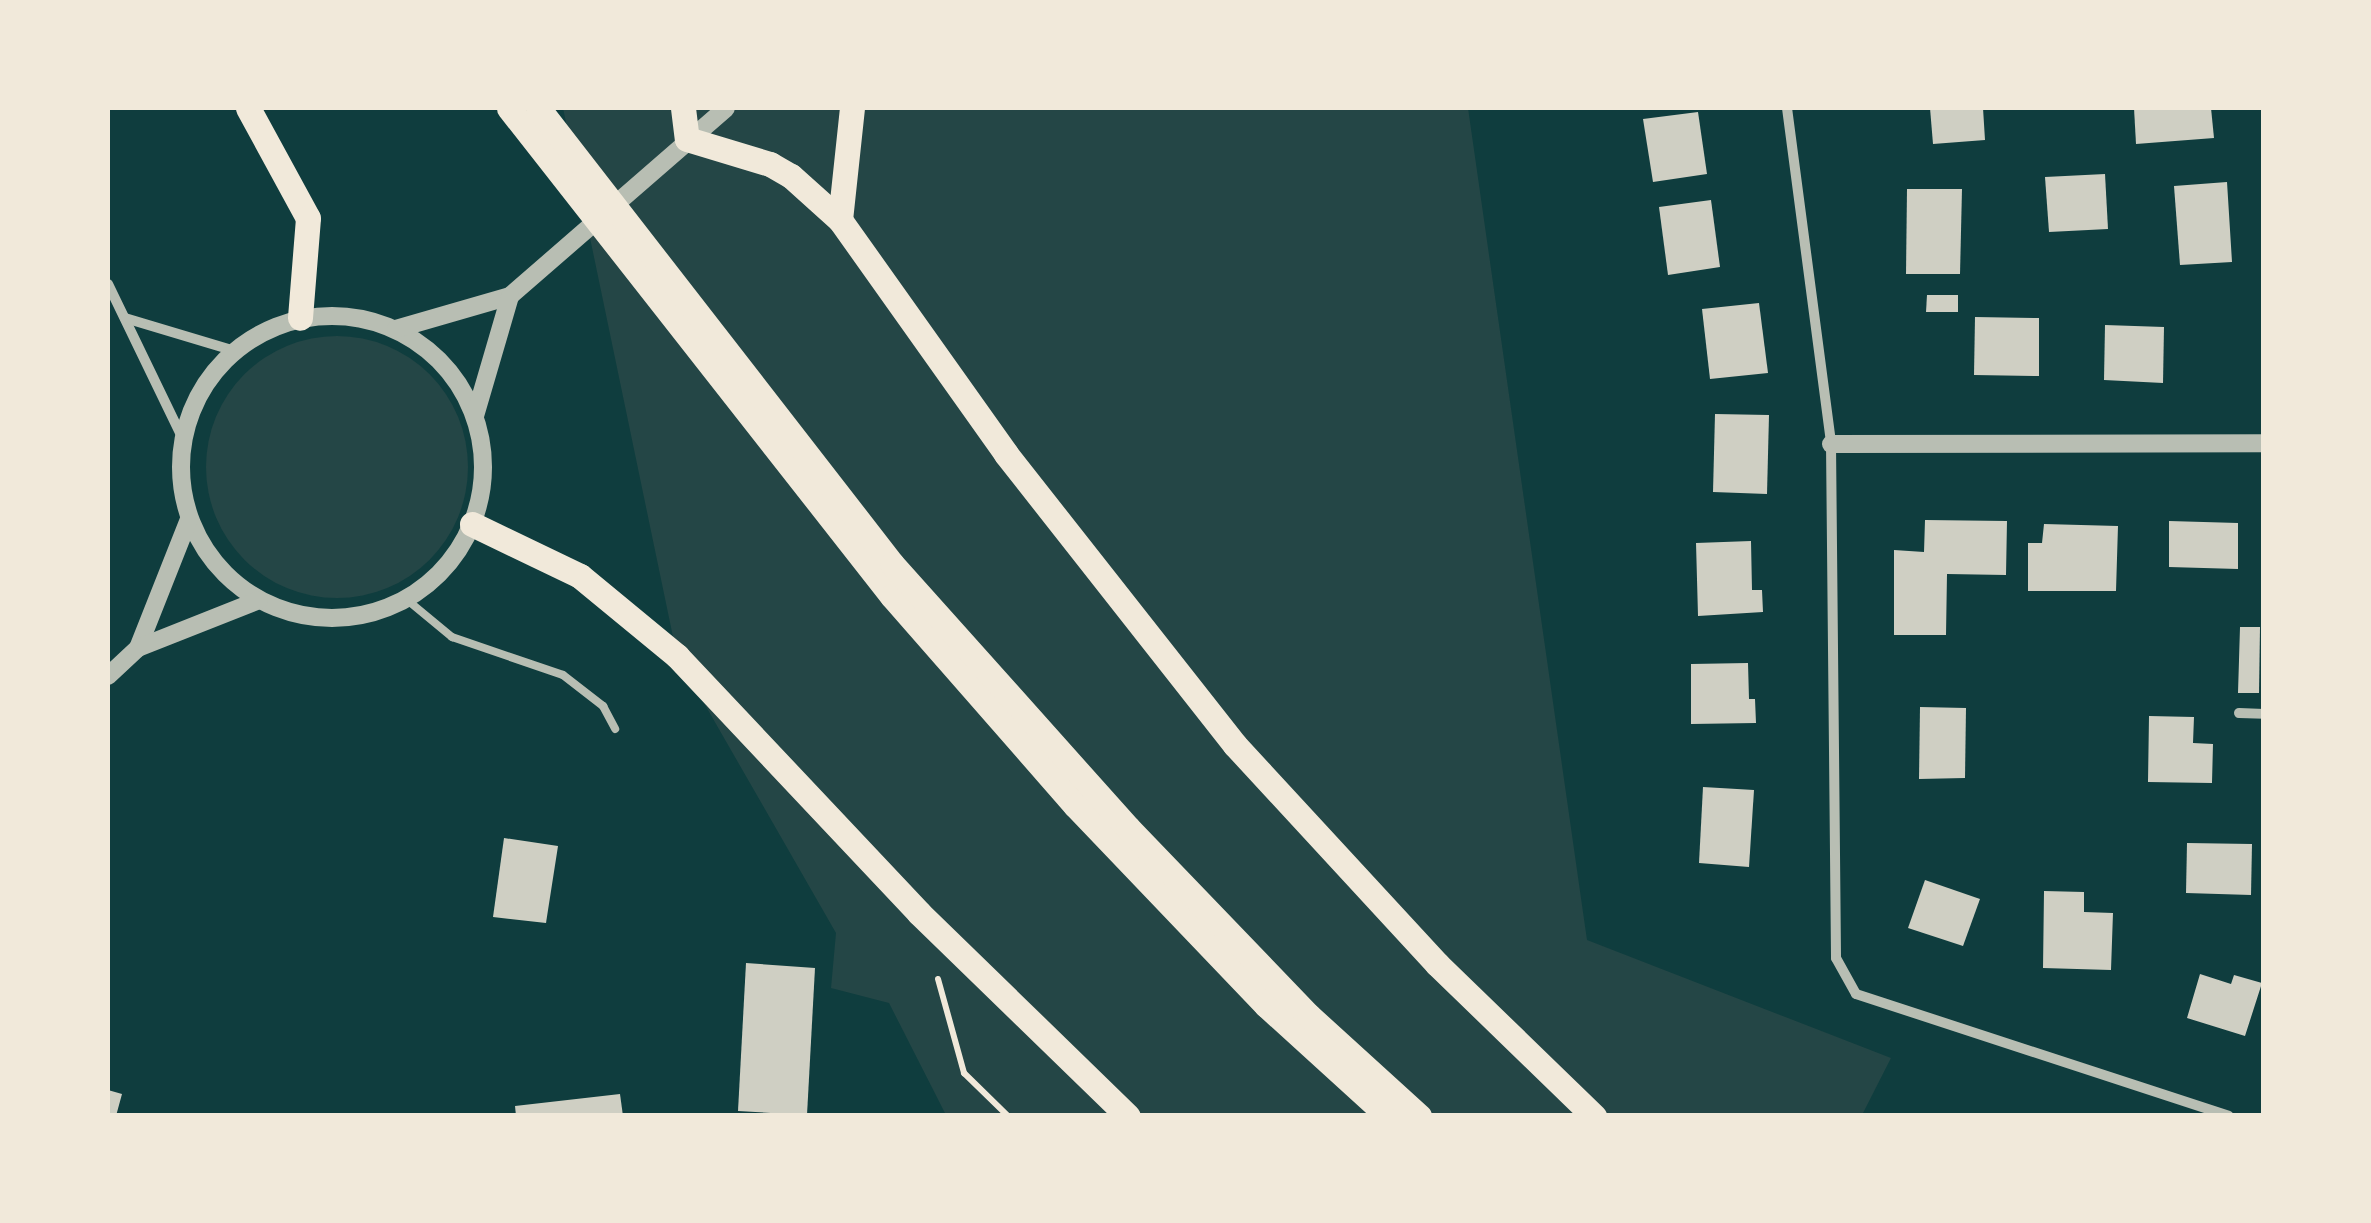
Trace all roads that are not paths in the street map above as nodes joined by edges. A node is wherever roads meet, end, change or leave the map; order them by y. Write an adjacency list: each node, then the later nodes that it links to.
1 (248, 108): 12 (main road)
2 (683, 108): 7 (main road)
3 (726, 108): 7 (street)
4 (852, 108): 8 (main road)
5 (1787, 108): 19 (street)
6 (522, 112): 13 (main road)
7 (687, 139): 8 (main road); 10 (street)
8 (840, 220): 32 (main road)
9 (108, 284): 11 (street)
10 (510, 296): 14 (street); 16 (street)
11 (125, 318): 15 (street); 17 (street)
12 (300, 318): 14 (street); 15 (street)
13 (687, 321): 30 (main road); 31 (main road)
14 (396, 330): 16 (street)
15 (236, 351): 17 (street)
16 (475, 416): 21 (street)
17 (183, 439): 20 (street)
18 (2264, 443): 19 (street)
19 (1832, 444): 33 (street)
20 (189, 519): 23 (street); 24 (street)
21 (472, 524): 22 (street); 29 (main road)
22 (406, 599): 23 (street); 28 (lane)
23 (259, 600): 24 (street)
24 (138, 648): 25 (street)
25 (108, 676)
26 (2239, 714): 27 (street)
27 (2264, 714)
28 (615, 729)
29 (1128, 1116)
30 (1388, 1116)
31 (1419, 1116)
32 (1594, 1116)
33 (2230, 1116)

